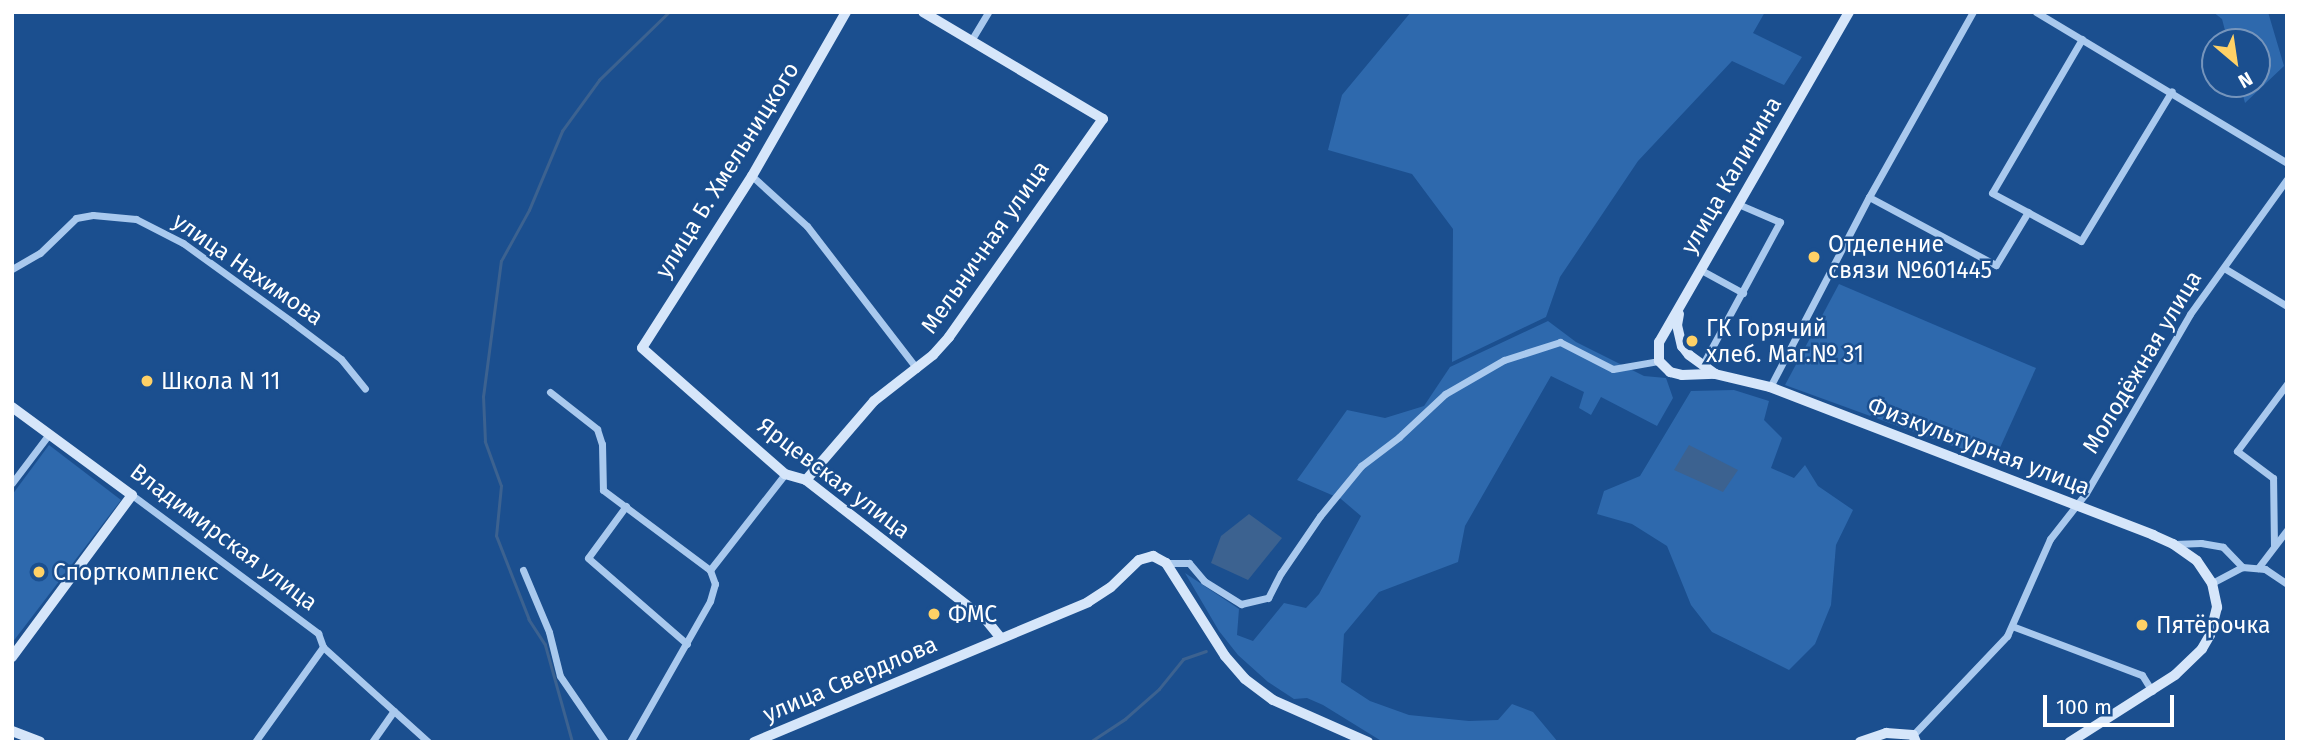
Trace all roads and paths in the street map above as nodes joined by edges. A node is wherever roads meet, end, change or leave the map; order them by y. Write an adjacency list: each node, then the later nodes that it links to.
1 (846, 12): 11 (main road, улица Б. Хмельницкого)
2 (923, 12): 7 (main road)
3 (988, 12): 7 (street)
4 (1849, 12): 14 (main road, улица Калинина)
5 (1973, 12): 13 (street)
6 (2035, 12): 8 (street)
7 (972, 39): 27 (main road, Мельничная улица)
8 (2082, 40): 9 (street); 15 (street)
9 (2172, 92): 10 (street); 15 (street)
10 (2287, 163)
11 (752, 176): 24 (main road, улица Б. Хмельницкого); 27 (street)
12 (2287, 179): 16 (street, Молодёжная улица)
13 (1869, 197): 15 (street); 31 (street)
14 (1738, 204): 18 (main road, улица Калинина); 19 (street)
15 (2028, 212)
16 (2224, 268): 20 (street); 41 (street, Молодёжная улица)
17 (12, 269): 32 (street, улица Нахимова)
18 (1701, 270): 19 (street); 21 (main road, улица Калинина)
19 (1743, 293): 26 (street)
20 (2287, 306)
21 (1680, 308): 22 (main road, улица Калинина); 23 (main road)
22 (1664, 335): 23 (main road); 25 (main road, улица Калинина)
23 (1678, 336): 26 (main road, Физкультурная улица)
24 (642, 348): 36 (main road, Ярцевская улица)
25 (1659, 361): 29 (main road, Физкультурная улица); 45 (street)
26 (1702, 366): 28 (main road, Физкультурная улица); 29 (main road)
27 (917, 369): 37 (main road, Мельничная улица)
28 (1715, 374): 29 (main road, Физкультурная улица); 31 (main road, Физкультурная улица)
29 (1692, 376)
30 (2287, 384): 44 (street)
31 (1770, 387): 41 (main road, Физкультурная улица)
32 (365, 389)
33 (550, 392): 40 (street)
34 (12, 407): 35 (main road, Владимирская улица)
35 (49, 435): 38 (street); 39 (main road, Владимирская улица)
36 (785, 474): 37 (main road, Ярцевская улица); 49 (street)
37 (806, 480): 53 (main road, Ярцевская улица)
38 (12, 483)
39 (132, 495): 55 (street, Владимирская улица); 56 (main road)
40 (626, 506): 49 (street); 54 (street)
41 (2076, 506): 43 (main road, Физкультурная улица); 52 (street, Молодёжная улица)
42 (2287, 530): 44 (street)
43 (2174, 544): 46 (street); 50 (main road, Физкультурная улица)
44 (2274, 546): 47 (street)
45 (1166, 563): 53 (main road, улица Свердлова); 68 (main road)
46 (2242, 567): 47 (street); 50 (street)
47 (2258, 569): 51 (street)
48 (523, 570): 65 (street)
49 (710, 570): 54 (street)
50 (2212, 583): 57 (main road)
51 (2287, 584)
52 (2012, 626): 57 (street); 60 (street, Молодёжная улица)
53 (1001, 638): 67 (main road, улица Свердлова)
54 (687, 644): 66 (street)
55 (323, 647): 58 (street, Владимирская улица); 62 (street)
56 (12, 657)
57 (2152, 691): 70 (main road)
58 (394, 711): 63 (street); 64 (street, Владимирская улица)
59 (12, 731): 61 (main road)
60 (1914, 738): 69 (main road)
61 (40, 742)
62 (255, 742)
63 (372, 742)
64 (428, 742)
65 (605, 742)
66 (630, 742)
67 (754, 742)
68 (1368, 742)
69 (1860, 742)
70 (2070, 742)

